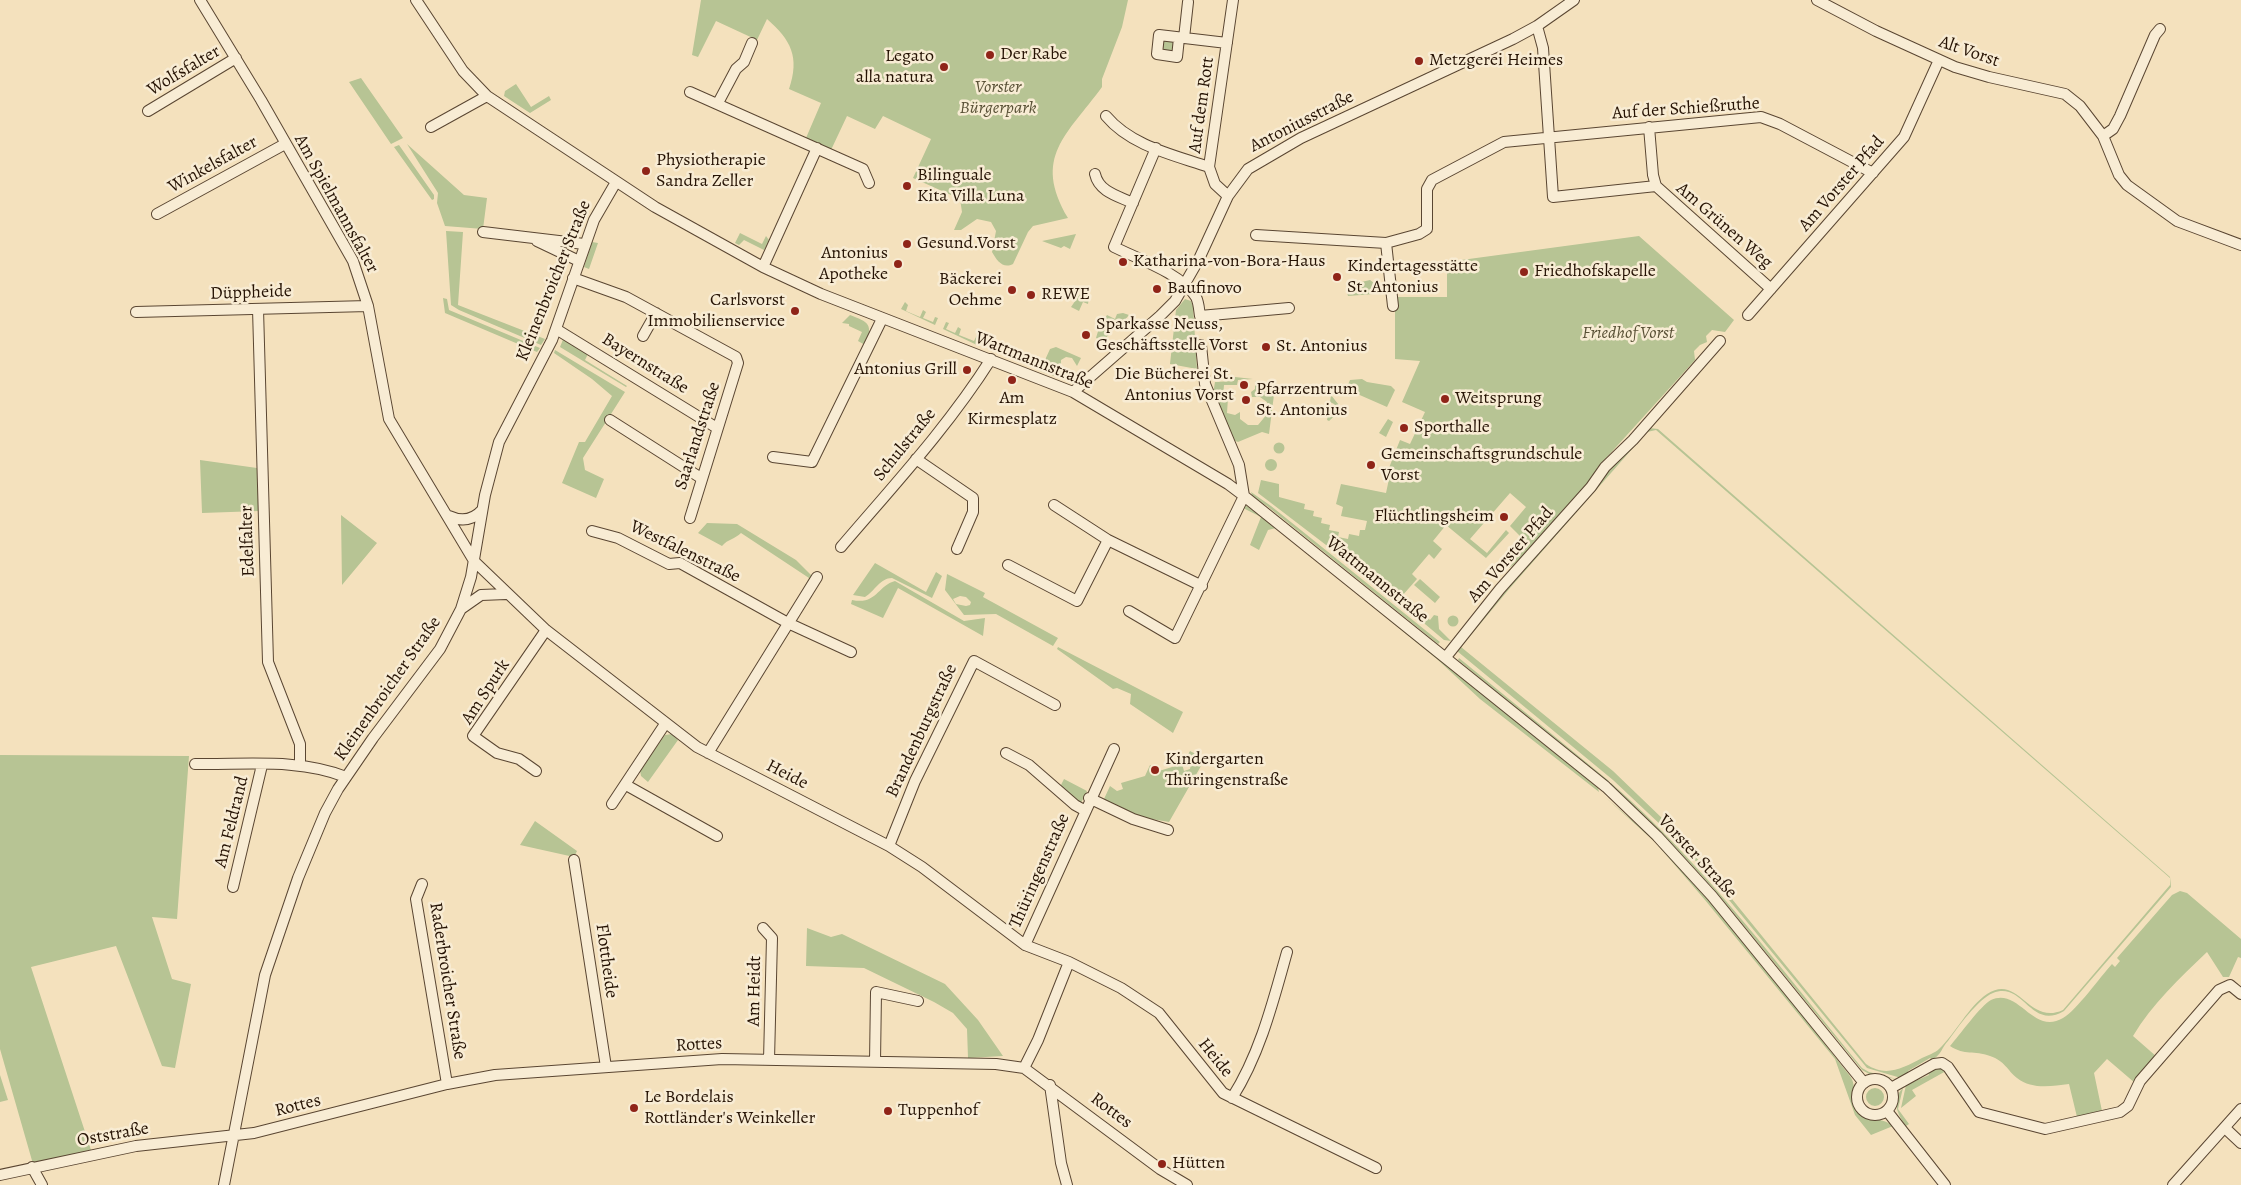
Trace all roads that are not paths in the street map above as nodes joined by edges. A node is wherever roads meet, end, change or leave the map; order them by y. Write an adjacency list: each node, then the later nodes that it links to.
1 (200, 0): 11 (street, Am Spielmannsfalter)
2 (416, 0): 14 (street, Wattmannstraße)
3 (1233, 0): 9 (street, Auf dem Rott)
4 (1574, 0): 7 (street, Antoniusstraße)
5 (1817, 0): 12 (street, Alt Vorst)
6 (1188, 2): 9 (street, Auf dem Rott)
7 (1537, 26): 20 (street); 31 (street, Antoniusstraße)
8 (2160, 29): 21 (street)
9 (1227, 43): 25 (street, Auf dem Rott)
10 (752, 44): 15 (street)
11 (236, 58): 16 (street, Wolfsfalter); 22 (street, Am Spielmannsfalter)
12 (1940, 60): 21 (street, Alt Vorst); 26 (street, Am Vorster Pfad)
13 (690, 92): 15 (street)
14 (487, 96): 18 (street); 28 (street, Wattmannstraße)
15 (718, 103): 23 (street)
16 (148, 111)
17 (1106, 116): 24 (street)
18 (431, 127)
19 (1649, 127): 20 (street, Auf der Schießruthe); 26 (street, Auf der Schießruthe); 30 (street, Am Grünen Weg)
20 (1548, 136): 30 (street, Am Grünen Weg); 37 (street, Auf der Schießruthe)
21 (2103, 136): 39 (street, Alt Vorst)
22 (285, 144): 33 (street, Winkelsfalter); 45 (street, Am Spielmannsfalter)
23 (817, 148): 29 (street); 41 (street)
24 (1156, 148): 25 (street); 32 (street)
25 (1210, 167): 31 (street, Auf dem Rott)
26 (1873, 173): 44 (street, Am Vorster Pfad)
27 (1095, 174): 32 (street)
28 (616, 182): 38 (street, Kleinenbroicher Straße); 41 (street, Wattmannstraße)
29 (869, 183)
30 (1656, 186): 44 (street, Am Grünen Weg)
31 (1228, 196): 43 (street, Antoniusstraße)
32 (1133, 203): 43 (street)
33 (158, 214)
34 (483, 232): 36 (street)
35 (1256, 235): 37 (street)
36 (529, 237): 38 (street); 40 (street)
37 (1386, 243): 46 (street)
38 (584, 244): 40 (street, Kleinenbroicher Straße)
39 (2241, 245)
40 (579, 262): 42 (street, Kleinenbroicher Straße)
41 (763, 267): 52 (street, Wattmannstraße)
42 (573, 278): 50 (street); 53 (street, Kleinenbroicher Straße)
43 (1185, 286): 47 (street); 58 (street, Antoniusstraße)
44 (1771, 288): 51 (street, Am Vorster Pfad)
45 (368, 306): 48 (street, Düppheide); 67 (street, Am Spielmannsfalter)
46 (1393, 306)
47 (1289, 308)
48 (258, 309): 49 (street, Düppheide); 92 (street, Edelfalter)
49 (136, 312)
50 (656, 313): 54 (street); 60 (street, Saarlandstraße)
51 (1748, 315)
52 (882, 319): 57 (street, Wattmannstraße); 61 (street)
53 (556, 329): 60 (street, Bayernstraße); 66 (street, Kleinenbroicher Straße)
54 (643, 336)
55 (1720, 341): 83 (street, Am Vorster Pfad)
56 (1201, 345): 64 (street)
57 (991, 359): 58 (street, Wattmannstraße); 62 (street, Schulstraße)
58 (1073, 392): 64 (street, Wattmannstraße)
59 (610, 420): 63 (street)
60 (717, 428): 63 (street, Saarlandstraße)
61 (773, 457)
62 (916, 459): 71 (street, Schulstraße); 72 (street)
63 (701, 478): 68 (street, Saarlandstraße)
64 (1244, 496): 76 (street); 83 (street, Wattmannstraße)
65 (1054, 505): 70 (street)
66 (482, 510): 67 (street); 73 (street, Kleinenbroicher Straße)
67 (449, 516): 73 (street, Am Spielmannsfalter)
68 (690, 518)
69 (592, 531): 80 (street, Westfalenstraße)
70 (1108, 540): 74 (street); 76 (street)
71 (841, 547)
72 (957, 549)
73 (474, 561): 77 (street, Heide); 78 (street, Kleinenbroicher Straße)
74 (1008, 565)
75 (817, 577): 80 (street)
76 (1202, 586): 79 (street)
77 (506, 594): 78 (street); 81 (street, Heide)
78 (461, 609): 94 (street, Kleinenbroicher Straße)
79 (1129, 611)
80 (788, 623): 82 (street, Westfalenstraße); 88 (street)
81 (546, 630): 86 (street, Heide); 93 (street, Am Spurk)
82 (851, 652)
83 (1446, 657): 84 (street, Wattmannstraße)
84 (1476, 682): 115 (street, Vorster Straße)
85 (1055, 705): 101 (street, Brandenburgstraße)
86 (665, 724): 88 (street, Heide); 95 (street)
87 (1114, 749): 96 (street, Thüringenstraße)
88 (708, 753): 101 (street, Heide)
89 (1006, 753): 98 (street, Thüringenstraße)
90 (195, 764): 91 (street, Am Feldrand)
91 (262, 765): 92 (street, Am Feldrand); 104 (street, Am Feldrand)
92 (300, 765): 94 (street, Am Feldrand)
93 (536, 771)
94 (346, 777): 123 (street, Kleinenbroicher Straße)
95 (626, 785): 97 (street); 100 (street)
96 (1089, 798): 98 (street, Thüringenstraße); 99 (street, Thüringenstraße)
97 (612, 804)
98 (1084, 810): 106 (street, Thüringenstraße)
99 (1168, 830)
100 (717, 836)
101 (889, 846): 106 (street, Heide)
102 (574, 860): 113 (street, Flottheide)
103 (422, 884): 116 (street, Raderbroicher Straße)
104 (232, 887)
105 (763, 928): 111 (street, Am Heidt)
106 (1025, 944): 108 (street, Heide)
107 (1287, 952): 119 (street)
108 (1069, 962): 114 (street); 119 (street, Heide)
109 (2241, 994): 118 (street)
110 (918, 1002): 112 (street)
111 (769, 1060): 112 (street, Rottes); 113 (street, Rottes)
112 (875, 1062): 114 (street, Rottes)
113 (606, 1067): 116 (street, Rottes)
114 (1024, 1068): 117 (street, Rottes)
115 (1864, 1083): 118 (street); 121 (street)
116 (448, 1084): 123 (street, Rottes)
117 (1050, 1085): 130 (street); 131 (street, Rottes)
118 (1891, 1088): 121 (street)
119 (1232, 1098): 126 (street, Heide)
120 (2241, 1109): 122 (street)
121 (1887, 1111): 132 (street)
122 (2224, 1128): 124 (street); 133 (street)
123 (232, 1136): 125 (street, Oststraße); 129 (street)
124 (2241, 1143)
125 (32, 1167): 127 (street, Oststraße); 128 (street)
126 (1376, 1168)
127 (0, 1175)
128 (42, 1185)
129 (224, 1185)
130 (1067, 1185)
131 (1187, 1185)
132 (1945, 1185)
133 (2173, 1185)

